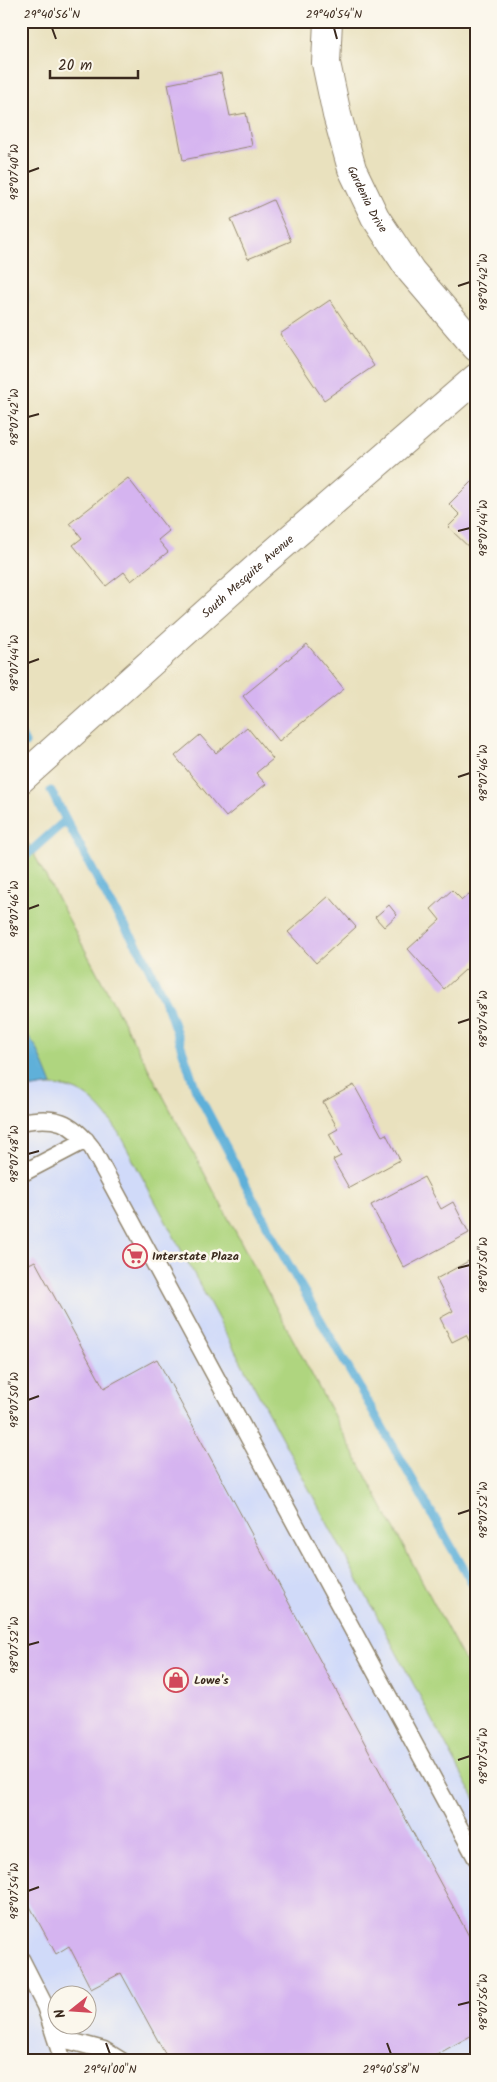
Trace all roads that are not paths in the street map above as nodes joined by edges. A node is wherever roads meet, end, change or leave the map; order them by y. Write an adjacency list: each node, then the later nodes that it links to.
1 (328, 21): 2 (street, Gardenia Drive)
2 (476, 347)
3 (476, 378): 4 (street, South Mesquite Avenue)
4 (21, 779)
5 (21, 1122): 6 (lane)
6 (86, 1140): 7 (lane); 8 (lane)
7 (21, 1174)
8 (476, 1858)
9 (21, 1959): 10 (lane)
10 (55, 2037): 11 (lane); 12 (lane)
11 (62, 2061)
12 (122, 2061)

